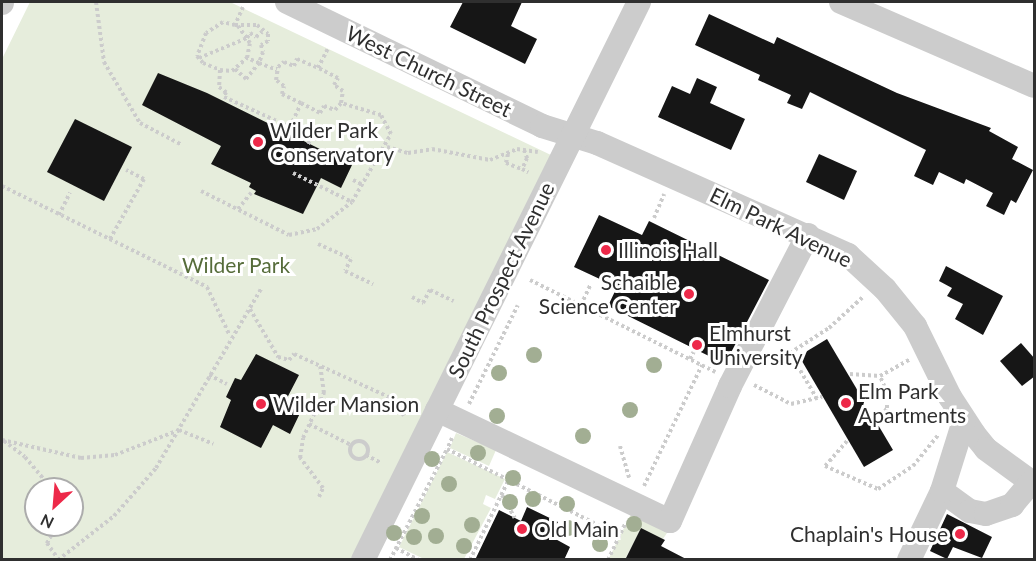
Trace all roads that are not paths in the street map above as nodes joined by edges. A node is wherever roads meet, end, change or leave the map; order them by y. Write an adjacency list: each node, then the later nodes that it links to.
1 (287, 2): 5 (street, West Church Street)
2 (639, 2): 5 (street, South Prospect Avenue)
3 (841, 2): 4 (street)
4 (1035, 86)
5 (573, 135): 6 (street, Elm Park Avenue); 7 (street, South Prospect Avenue)
6 (808, 236): 7 (street); 8 (street, Elm Park Avenue)
7 (437, 410): 11 (street, South Prospect Avenue)
8 (955, 426): 9 (street, Elm Park Avenue); 10 (street)
9 (1033, 483): 10 (street)
10 (942, 491): 12 (street)
11 (363, 560)
12 (909, 560)

